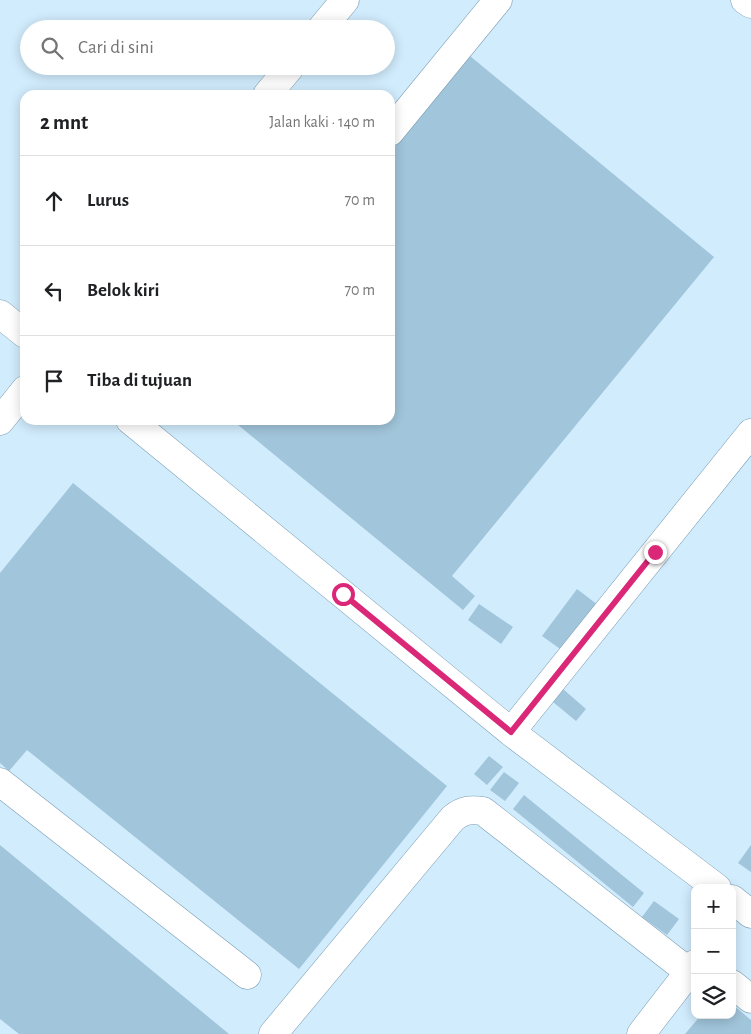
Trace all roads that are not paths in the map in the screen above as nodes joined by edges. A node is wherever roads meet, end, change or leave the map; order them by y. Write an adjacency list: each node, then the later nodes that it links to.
1 (345, 0): 5 (street)
2 (498, 0): 8 (street)
3 (746, 0): 4 (street)
4 (751, 4)
5 (329, 20)
6 (284, 75): 7 (street)
7 (271, 90)
8 (395, 126)
9 (0, 314): 10 (street)
10 (20, 330)
11 (20, 396): 12 (street)
12 (0, 421)
13 (144, 425): 15 (street)
14 (751, 433): 15 (street)
15 (511, 732): 17 (street)
16 (0, 782): 20 (street)
17 (712, 884)
18 (691, 967): 23 (street)
19 (691, 969): 24 (street)
20 (247, 975)
21 (736, 987): 22 (street)
22 (751, 999)
23 (273, 1034)
24 (640, 1034)

